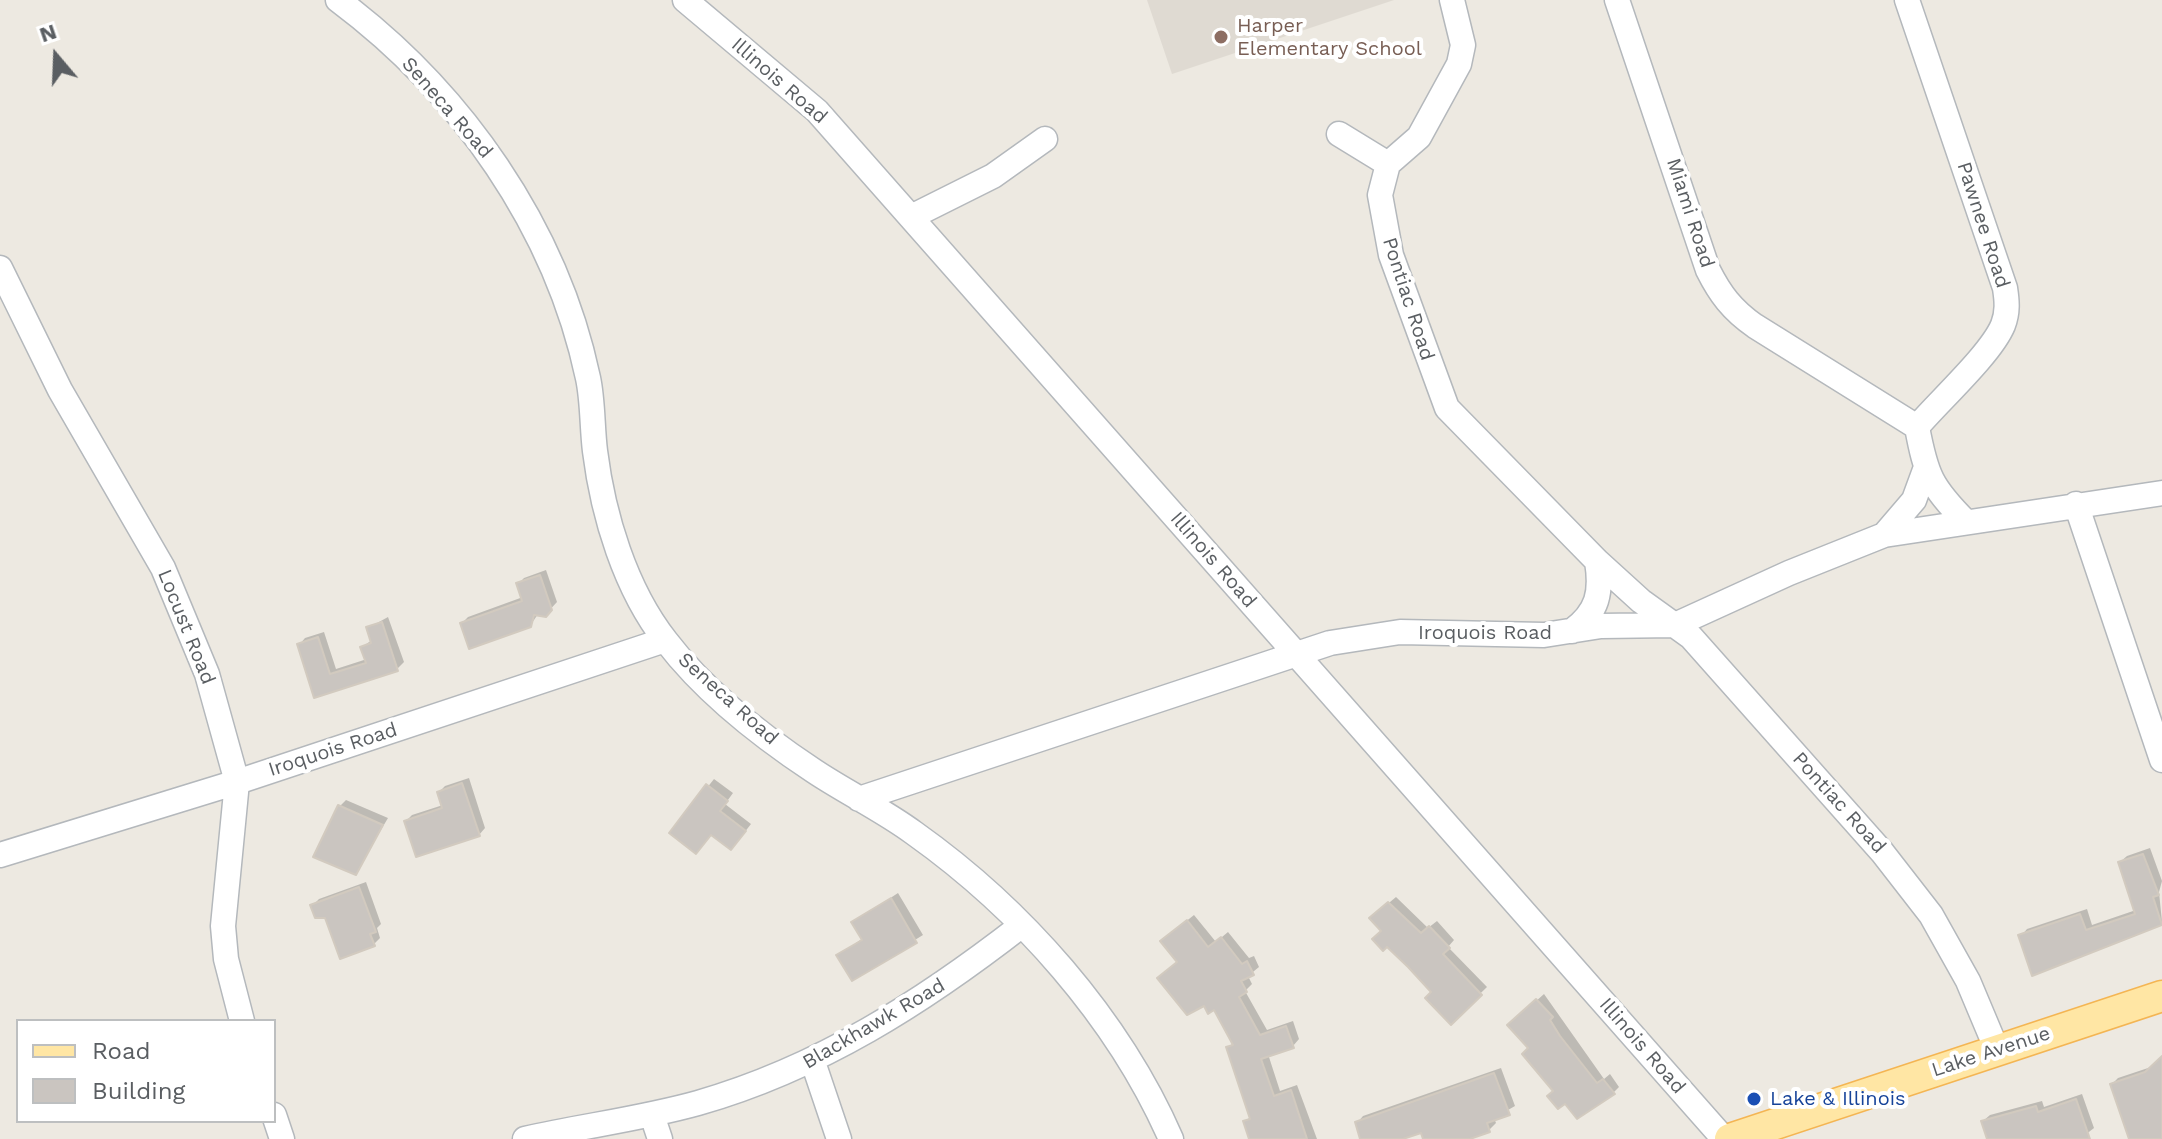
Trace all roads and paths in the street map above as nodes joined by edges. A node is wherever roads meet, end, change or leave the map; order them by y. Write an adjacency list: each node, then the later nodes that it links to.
1 (338, 0): 20 (street, Seneca Road)
2 (685, 0): 9 (street, Illinois Road)
3 (1452, 0): 8 (street)
4 (1617, 0): 11 (street, Miami Road)
5 (1907, 0): 11 (street, Pawnee Road)
6 (1339, 134): 8 (street)
7 (1045, 139): 9 (street)
8 (1388, 164): 17 (street, Pontiac Road)
9 (911, 217): 21 (street, Illinois Road)
10 (0, 268): 23 (street, Locust Road)
11 (1917, 427): 12 (street)
12 (1925, 470): 15 (street); 16 (street)
13 (2162, 493): 14 (street, Iroquois Road)
14 (2076, 504): 15 (street, Iroquois Road); 22 (street)
15 (1966, 522): 16 (street, Iroquois Road)
16 (1884, 535): 18 (street, Iroquois Road)
17 (1597, 561): 18 (street, Pontiac Road); 19 (street)
18 (1675, 625): 19 (street, Iroquois Road); 29 (street, Pontiac Road)
19 (1572, 631): 21 (street, Iroquois Road)
20 (665, 640): 23 (street, Iroquois Road); 24 (street, Seneca Road)
21 (1297, 655): 24 (street, Iroquois Road); 36 (street, Illinois Road)
22 (2162, 760)
23 (237, 782): 25 (street, Iroquois Road); 28 (street, Locust Road)
24 (859, 799): 26 (street, Seneca Road)
25 (0, 855)
26 (1022, 925): 30 (street, Blackhawk Road); 35 (street, Seneca Road)
27 (2162, 996): 29 (main road, Lake Avenue)
28 (241, 1019)
29 (1997, 1050): 36 (main road, Lake Avenue)
30 (813, 1062): 31 (street, Blackhawk Road); 34 (street)
31 (652, 1115): 32 (street, Blackhawk Road); 33 (street)
32 (525, 1139)
33 (660, 1139)
34 (839, 1139)
35 (1171, 1139)
36 (1727, 1139)

